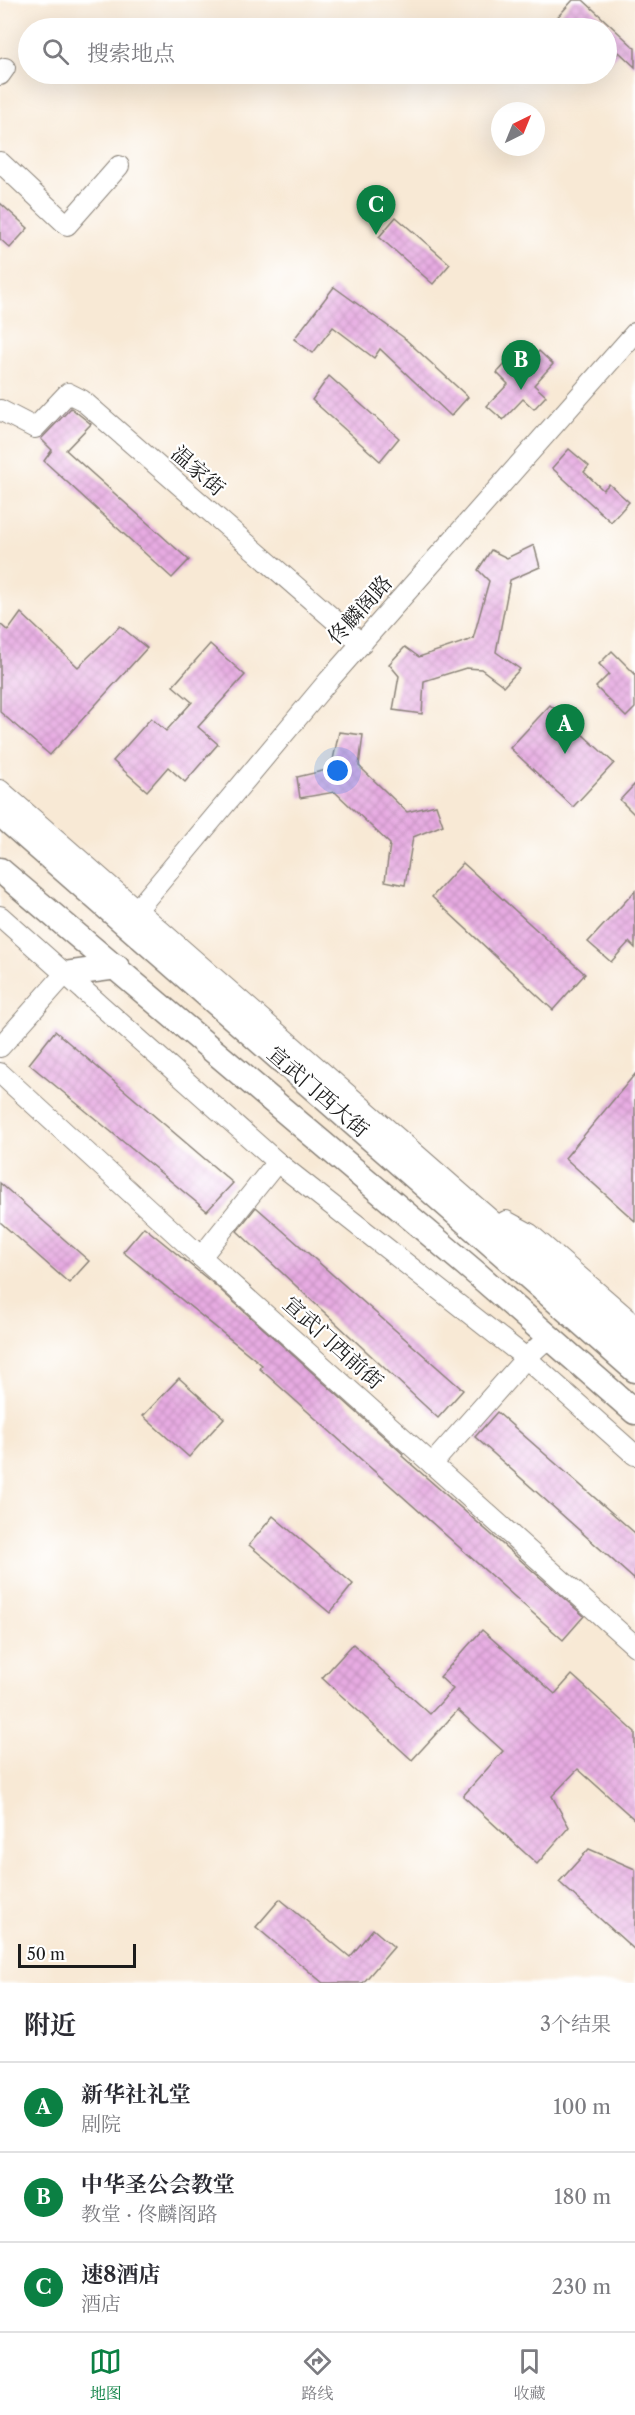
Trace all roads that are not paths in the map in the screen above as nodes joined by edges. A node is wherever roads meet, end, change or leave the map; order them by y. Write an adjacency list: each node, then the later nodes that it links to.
1 (0, 162): 2 (street)
2 (119, 166)
3 (635, 333): 5 (street, 佟麟阁路)
4 (0, 410): 5 (street, 温家街)
5 (362, 644): 10 (street, 佟麟阁路)
6 (0, 790): 10 (street, 宣武门西大街)
7 (0, 814): 10 (main road, 宣武门西大街)
8 (0, 870): 11 (main road, 宣武门西大街)
9 (0, 916): 12 (street)
10 (132, 916): 16 (main road, 宣武门西大街)
11 (117, 967): 12 (main road); 19 (main road, 宣武门西大街)
12 (65, 974): 13 (street); 15 (street)
13 (0, 1047)
14 (0, 1073): 17 (street, 宣武门西前街)
15 (277, 1162): 17 (street); 21 (street)
16 (468, 1211): 18 (street, 宣武门西大街); 20 (street, 宣武门西大街); 22 (main road, 宣武门西大街)
17 (201, 1257): 25 (street, 宣武门西前街)
18 (635, 1325)
19 (550, 1336): 21 (street); 23 (main road, 宣武门西大街)
20 (635, 1346)
21 (526, 1358): 24 (street); 25 (street)
22 (635, 1370)
23 (635, 1412)
24 (635, 1455)
25 (432, 1464): 26 (street, 宣武门西前街)
26 (635, 1646)

